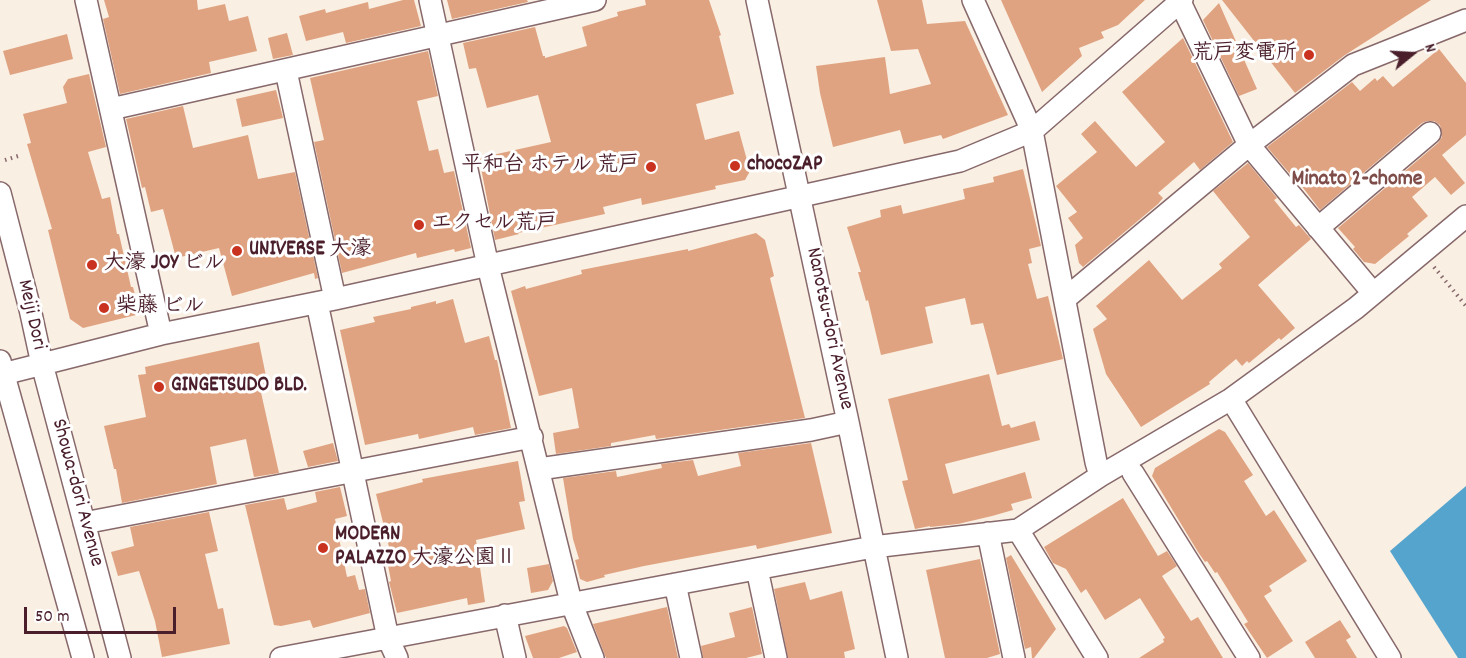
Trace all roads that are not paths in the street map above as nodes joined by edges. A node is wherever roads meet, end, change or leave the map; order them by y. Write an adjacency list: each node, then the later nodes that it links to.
1 (86, 0): 10 (street)
2 (430, 0): 8 (street)
3 (757, 0): 15 (street, Nanotsu-dori Avenue)
4 (973, 0): 11 (street)
5 (582, 1): 8 (street)
6 (1180, 1): 11 (street); 13 (street)
7 (1466, 20): 13 (street)
8 (438, 36): 9 (street); 18 (street)
9 (286, 71): 10 (street); 21 (street)
10 (111, 109): 22 (street)
11 (1032, 131): 15 (street); 20 (street)
12 (1430, 133): 17 (street)
13 (1249, 145): 17 (street); 20 (street)
14 (0, 193): 23 (street, Meiji Dori)
15 (799, 197): 18 (street); 26 (street, Nanotsu-dori Avenue)
16 (1466, 216): 19 (street)
17 (1318, 228): 19 (street)
18 (488, 266): 21 (street); 27 (street)
19 (1373, 293): 25 (street)
20 (1066, 298): 31 (street)
21 (326, 301): 22 (street); 29 (street)
22 (161, 334): 23 (street)
23 (42, 364): 24 (street, Meiji Dori); 32 (street, Showa-dori Avenue)
24 (1, 373): 41 (street, Showa-dori Avenue)
25 (1231, 399): 31 (street); 53 (street)
26 (848, 422): 28 (street); 35 (street, Nanotsu-dori Avenue)
27 (532, 437): 28 (street); 29 (street)
28 (539, 469): 38 (street)
29 (352, 472): 32 (street); 40 (street)
30 (1133, 473): 52 (street)
31 (1100, 476): 33 (street)
32 (84, 523): 42 (street, Showa-dori Avenue)
33 (1018, 530): 34 (street); 51 (street)
34 (988, 533): 35 (street); 50 (street)
35 (873, 547): 36 (street); 49 (street, Nanotsu-dori Avenue)
36 (758, 569): 37 (street); 48 (street)
37 (675, 584): 38 (street); 47 (street)
38 (571, 602): 39 (street); 46 (street)
39 (506, 615): 40 (street); 45 (street)
40 (388, 638): 43 (street); 44 (street)
41 (83, 658)
42 (120, 658)
43 (282, 658)
44 (397, 658)
45 (515, 658)
46 (593, 658)
47 (691, 658)
48 (776, 658)
49 (897, 658)
50 (1014, 658)
51 (1097, 658)
52 (1249, 658)
53 (1390, 658)

